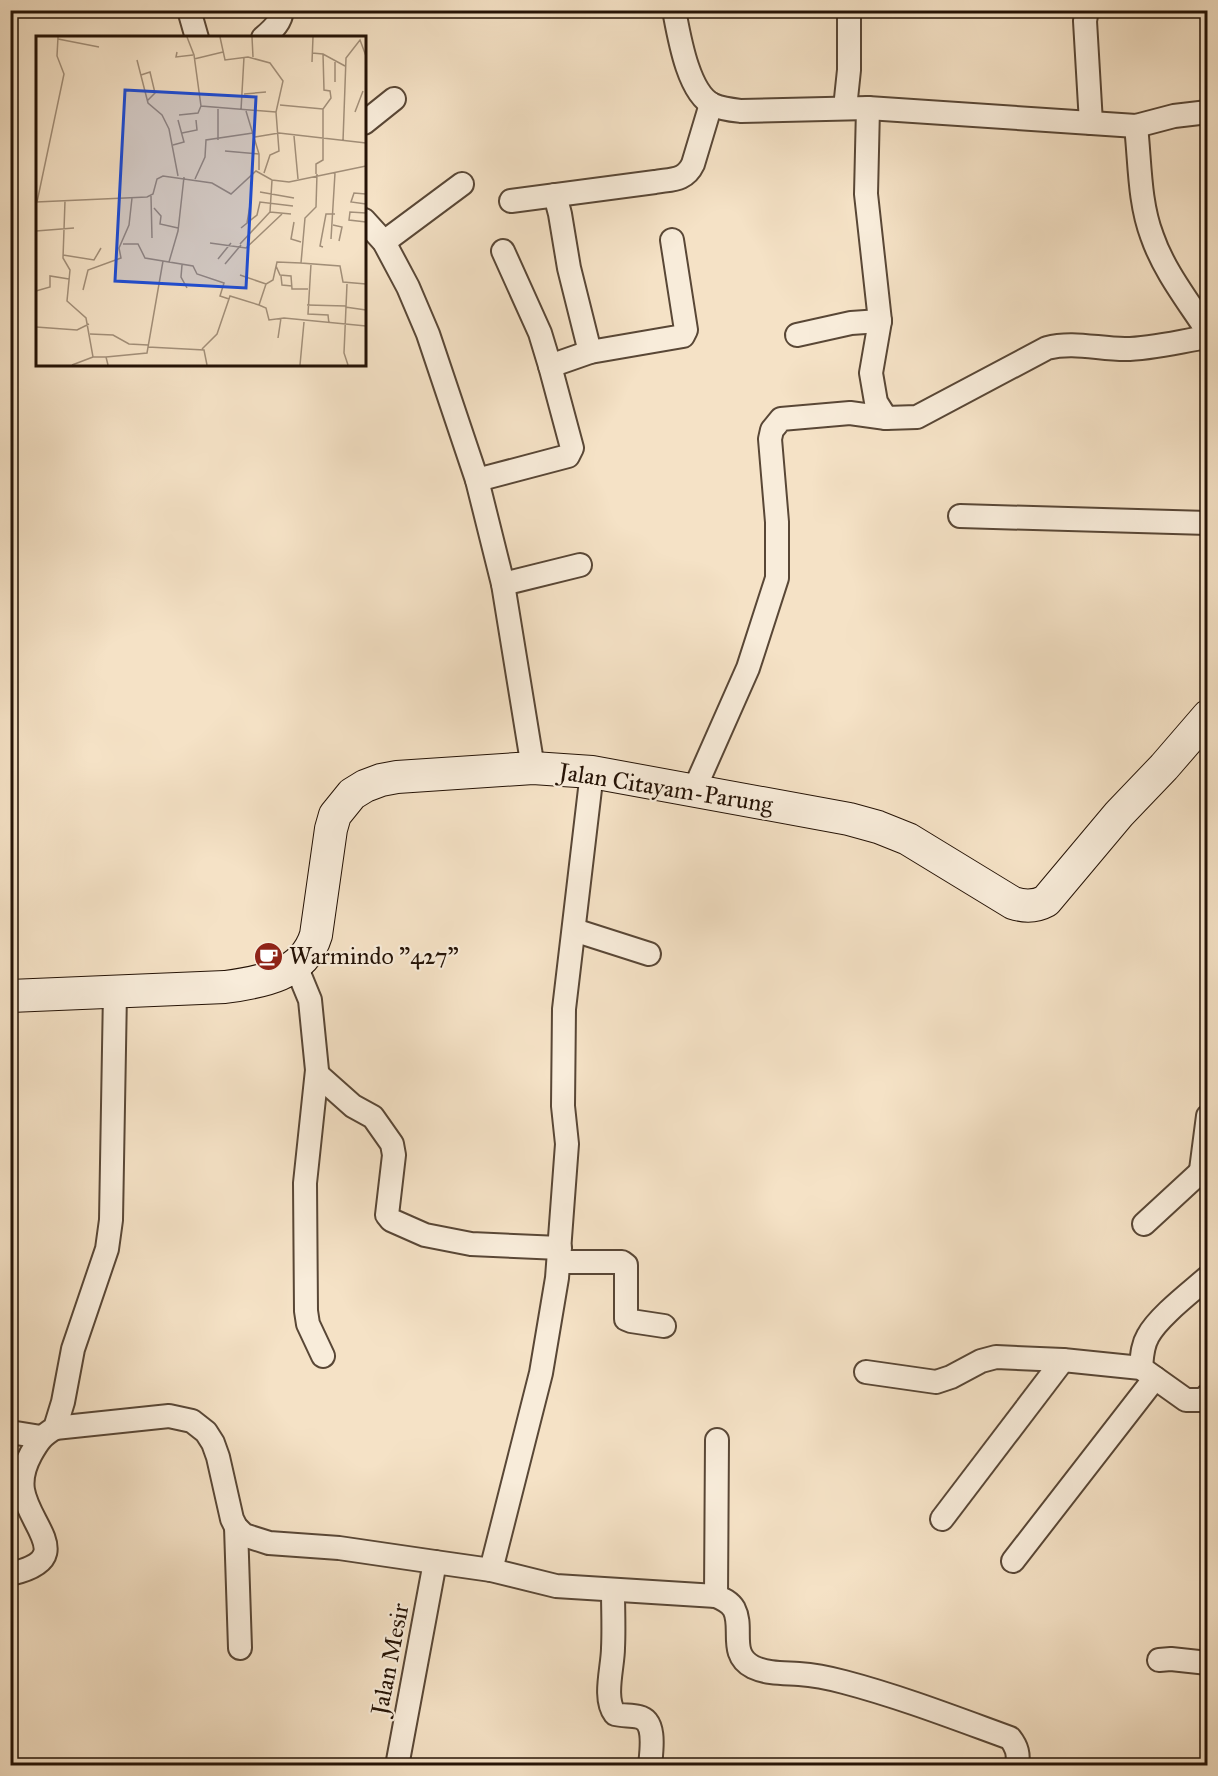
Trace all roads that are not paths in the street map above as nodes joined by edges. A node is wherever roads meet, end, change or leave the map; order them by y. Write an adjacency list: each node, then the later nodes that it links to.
1 (189, 10): 6 (street)
2 (282, 10): 7 (street)
3 (674, 10): 9 (street)
4 (849, 10): 10 (street)
5 (1087, 10): 14 (street)
6 (196, 36)
7 (264, 36)
8 (394, 99): 13 (street)
9 (711, 104): 10 (street); 17 (street)
10 (845, 108): 11 (street)
11 (868, 108): 14 (street); 23 (street)
12 (1208, 112): 15 (street)
13 (366, 121)
14 (1091, 123): 15 (street)
15 (1136, 126): 25 (street)
16 (462, 184): 21 (street)
17 (555, 195): 18 (street); 26 (street)
18 (511, 201)
19 (366, 222): 21 (street)
20 (672, 240): 26 (street)
21 (384, 242): 29 (street)
22 (503, 251): 27 (street)
23 (880, 321): 24 (street); 28 (street)
24 (797, 335)
25 (1208, 335): 28 (street)
26 (590, 352): 27 (street)
27 (550, 366): 29 (street)
28 (886, 418): 37 (street)
29 (477, 480): 33 (street)
30 (960, 516): 31 (street)
31 (1208, 523)
32 (580, 565): 33 (street)
33 (503, 584): 35 (street)
34 (1208, 716): 37 (street, Jalan Citayam-Parung)
35 (533, 768): 36 (street, Jalan Citayam-Parung); 40 (street, Jalan Citayam-Parung)
36 (592, 772): 37 (street, Jalan Citayam-Parung); 38 (street)
37 (694, 790)
38 (574, 930): 39 (street); 47 (street)
39 (649, 954)
40 (296, 966): 41 (street); 43 (street)
41 (115, 992): 42 (street); 56 (street)
42 (10, 996)
43 (317, 1074): 47 (street); 50 (street)
44 (1208, 1116): 45 (street)
45 (1204, 1168): 46 (street)
46 (1144, 1224)
47 (559, 1255): 49 (street); 62 (street)
48 (1208, 1277): 53 (street)
49 (664, 1326)
50 (323, 1356)
51 (1063, 1360): 52 (street); 53 (street); 58 (street)
52 (866, 1372)
53 (1148, 1373): 54 (street); 60 (street)
54 (1208, 1395)
55 (10, 1432): 56 (street)
56 (48, 1432): 59 (street); 63 (street)
57 (717, 1440): 65 (street)
58 (942, 1519)
59 (236, 1527): 61 (street); 66 (street)
60 (1013, 1561)
61 (435, 1562): 62 (street); 69 (street, Jalan Mesir)
62 (491, 1570): 64 (street)
63 (10, 1574)
64 (613, 1590): 65 (street); 70 (street)
65 (716, 1596): 71 (street)
66 (240, 1648)
67 (1159, 1660): 68 (street)
68 (1208, 1662)
69 (397, 1766)
70 (650, 1766)
71 (1017, 1766)

